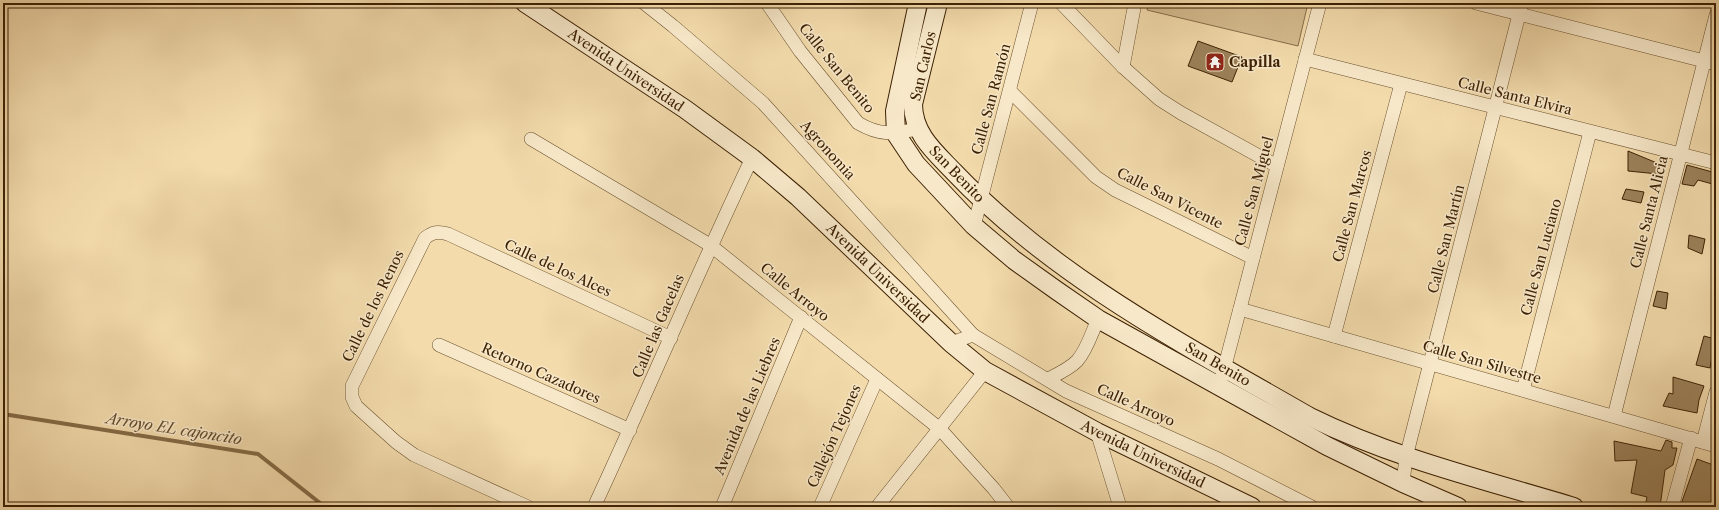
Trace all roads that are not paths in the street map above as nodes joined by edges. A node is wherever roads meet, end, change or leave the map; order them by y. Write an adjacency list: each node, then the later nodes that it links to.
1 (526, 3): 24 (main road, Avenida Universidad)
2 (644, 3): 35 (street, Agronomia)
3 (767, 3): 20 (street, Calle San Benito)
4 (918, 3): 20 (main road)
5 (938, 3): 19 (main road, San Carlos)
6 (1032, 3): 17 (street, Calle San Ramón)
7 (1060, 3): 15 (street)
8 (1136, 3): 15 (street)
9 (1320, 3): 13 (street, Calle San Miguel)
10 (1476, 3): 11 (street)
11 (1521, 9): 14 (street); 18 (street, Calle San Martín)
12 (1716, 15): 14 (street, Calle Santa Alicia)
13 (1305, 59): 16 (street, Calle Santa Elvira); 26 (street, Calle San Miguel)
14 (1710, 63): 23 (street, Calle Santa Alicia)
15 (1123, 67): 26 (street)
16 (1401, 84): 18 (street, Calle Santa Elvira); 36 (street, Calle San Marcos)
17 (1010, 91): 27 (street, Calle San Ramón); 31 (street, Calle San Vicente)
18 (1496, 108): 21 (street, Calle Santa Elvira); 40 (street, Calle San Martín)
19 (917, 129): 20 (street); 27 (main road, San Benito)
20 (895, 131): 28 (main road, San Benito)
21 (1590, 132): 23 (street, Calle Santa Elvira); 46 (street, Calle San Luciano)
22 (531, 139): 30 (street, Calle Arroyo)
23 (1680, 154): 25 (street, Calle Santa Elvira); 48 (street, Calle Santa Alicia)
24 (752, 158): 30 (street, Calle las Gacelas); 38 (main road, Avenida Universidad)
25 (1716, 163)
26 (1277, 166): 31 (street, Calle San Miguel)
27 (981, 200): 28 (street, Calle San Ramón); 41 (main road, San Benito)
28 (974, 226): 34 (main road, San Benito)
29 (432, 233): 37 (street, Calle de los Alces); 57 (street, Calle de los Renos)
30 (710, 245): 33 (street, Calle Arroyo); 37 (street, Calle las Gacelas)
31 (1253, 258): 32 (street, Calle San Miguel)
32 (1240, 309): 36 (street, Calle San Silvestre); 41 (street, Calle San Miguel)
33 (801, 317): 43 (street, Calle Arroyo); 59 (street, Avenida de las Liebres)
34 (1098, 319): 44 (street); 45 (main road, San Benito)
35 (973, 335): 38 (street); 44 (street, Calle Arroyo)
36 (1334, 336): 40 (street, Calle San Silvestre)
37 (671, 338): 50 (street, Calle las Gacelas)
38 (950, 343): 42 (main road, Avenida Universidad)
39 (439, 345): 50 (street, Retorno Cazadores)
40 (1430, 364): 46 (street, Calle San Silvestre); 54 (street, Calle San Martín)
41 (1225, 368): 45 (street, Calle San Miguel); 54 (main road, San Benito)
42 (985, 371): 49 (street); 51 (main road, Avenida Universidad)
43 (877, 379): 49 (street, Calle Arroyo); 60 (street, Callejón Tejones)
44 (1048, 379): 64 (street, Calle Arroyo)
45 (1220, 388): 55 (main road, San Benito)
46 (1523, 390): 48 (street, Calle San Silvestre)
47 (1716, 392): 52 (street)
48 (1614, 416): 52 (street, Calle San Silvestre)
49 (940, 429): 56 (street, Calle Arroyo); 61 (street)
50 (630, 430): 58 (street, Calle las Gacelas)
51 (1097, 432): 62 (street); 63 (main road, Avenida Universidad)
52 (1697, 440): 53 (street, Calle San Silvestre); 67 (street)
53 (1716, 446)
54 (1406, 457): 55 (street, Calle San Martín); 66 (main road, San Benito)
55 (1404, 483): 65 (main road, San Benito)
56 (1004, 505)
57 (528, 507)
58 (594, 507)
59 (722, 507)
60 (820, 507)
61 (877, 507)
62 (1120, 507)
63 (1252, 507)
64 (1312, 507)
65 (1458, 507)
66 (1574, 507)
67 (1672, 507)

